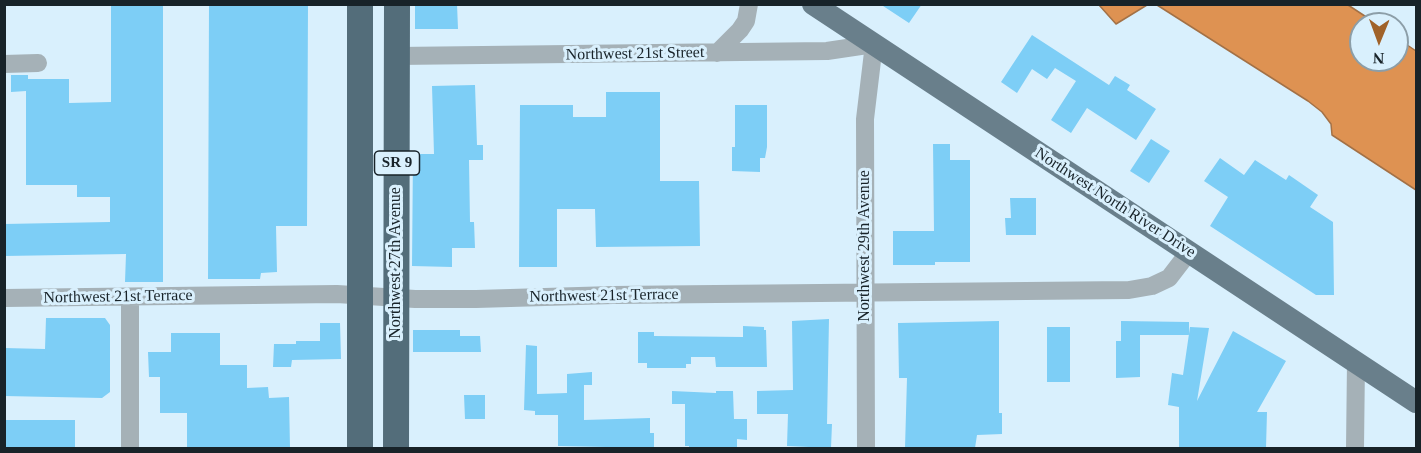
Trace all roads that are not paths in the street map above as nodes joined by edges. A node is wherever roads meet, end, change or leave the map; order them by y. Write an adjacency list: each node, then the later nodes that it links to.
1 (360, 4): 12 (highway, SR 9)
2 (397, 4): 7 (highway, Northwest 27th Avenue / SR 9)
3 (749, 4): 6 (street)
4 (813, 4): 5 (main road, Northwest North River Drive)
5 (874, 44): 6 (street, Northwest 21st Street); 10 (main road, Northwest North River Drive); 11 (street, Northwest 29th Avenue)
6 (717, 53): 7 (street, Northwest 21st Street)
7 (397, 56): 15 (highway, Northwest 27th Avenue / SR 9)
8 (38, 63): 9 (street)
9 (4, 64)
10 (1189, 252): 11 (street, Northwest 21st Terrace); 16 (main road, Northwest North River Drive)
11 (865, 294): 15 (street, Northwest 21st Terrace); 21 (street, Northwest 29th Avenue)
12 (361, 295): 13 (street, Northwest 21st Terrace); 15 (street, Northwest 21st Terrace); 19 (highway, SR 9)
13 (130, 297): 14 (street, Northwest 21st Terrace); 18 (street)
14 (4, 298)
15 (396, 298): 20 (highway, Northwest 27th Avenue / SR 9)
16 (1356, 362): 17 (main road, Northwest North River Drive); 22 (street)
17 (1416, 402)
18 (130, 448)
19 (360, 448)
20 (396, 448)
21 (866, 448)
22 (1355, 448)

